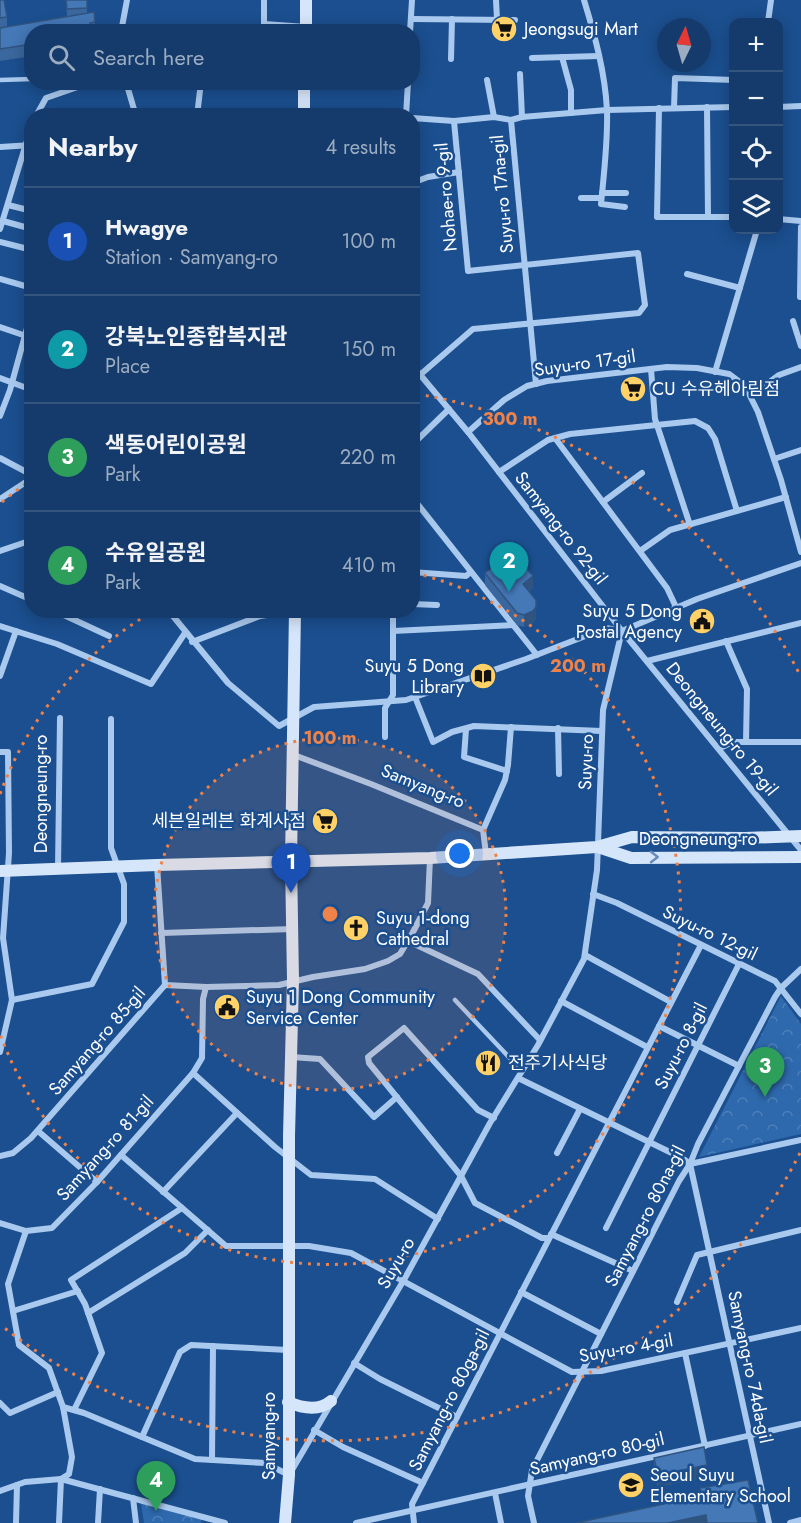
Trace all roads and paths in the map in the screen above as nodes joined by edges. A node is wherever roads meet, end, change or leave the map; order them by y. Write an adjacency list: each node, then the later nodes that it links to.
1 (127, 0): 13 (street)
2 (264, 0): 14 (street)
3 (306, 0): 15 (main road)
4 (412, 0): 9 (street)
5 (496, 0): 11 (street)
6 (584, 0): 17 (street)
7 (771, 0): 8 (street)
8 (769, 18)
9 (411, 19): 10 (street); 16 (street)
10 (452, 19): 11 (street); 20 (street)
11 (497, 19): 12 (street)
12 (515, 20)
13 (122, 24)
14 (264, 24)
15 (306, 24)
16 (411, 24)
17 (599, 56): 18 (street); 42 (street)
18 (562, 57): 19 (street); 43 (street)
19 (532, 58)
20 (451, 59)
21 (520, 75): 45 (street)
22 (24, 79): 23 (lane)
23 (0, 80)
24 (487, 80): 44 (street)
25 (729, 80): 41 (street)
26 (69, 90): 35 (street)
27 (128, 90): 36 (street)
28 (200, 90): 37 (street)
29 (304, 90): 38 (main road)
30 (408, 90): 39 (street)
31 (783, 106): 32 (street)
32 (801, 106)
33 (707, 107): 34 (street, Nohae-ro 9-gil); 41 (street, Nohae-ro 9-gil); 60 (street)
34 (729, 107)
35 (40, 108)
36 (134, 108)
37 (198, 108)
38 (304, 108)
39 (406, 108)
40 (659, 108): 41 (street, Nohae-ro 9-gil); 42 (street, Nohae-ro 9-gil); 60 (street)
41 (674, 108)
42 (607, 110): 43 (street, Nohae-ro 9-gil); 55 (street)
43 (571, 113): 45 (street, Nohae-ro 9-gil)
44 (494, 117): 47 (street, Nohae-ro 9-gil); 48 (street, Nohae-ro 9-gil)
45 (522, 117): 47 (street, Nohae-ro 9-gil)
46 (420, 119): 48 (street, Nohae-ro 9-gil)
47 (511, 120): 71 (street, Suyu-ro 17na-gil)
48 (454, 121): 52 (street, Nohae-ro 9-gil)
49 (24, 145): 50 (street)
50 (0, 147)
51 (24, 157): 57 (street)
52 (459, 172): 53 (street); 72 (street, Nohae-ro 9-gil)
53 (420, 180)
54 (626, 193): 55 (street)
55 (602, 195): 56 (street); 58 (street)
56 (581, 198)
57 (8, 205): 59 (street); 63 (street)
58 (625, 207)
59 (24, 209)
60 (708, 217): 61 (street)
61 (729, 217)
62 (783, 219): 64 (street)
63 (3, 221): 65 (street); 67 (street)
64 (801, 221)
65 (24, 227)
66 (801, 227): 77 (street)
67 (0, 230)
68 (756, 234): 76 (street)
69 (0, 242): 70 (street)
70 (24, 248)
71 (524, 264): 72 (street, Suyu-ro 17na-gil); 79 (street, Suyu-ro 17na-gil); 79 (street, Suyu-ro 17na-gil)
72 (468, 271)
73 (687, 274): 76 (street)
74 (0, 279): 75 (street)
75 (24, 286)
76 (740, 288): 85 (street)
77 (800, 297)
78 (793, 321): 82 (street)
79 (529, 324): 86 (street); 89 (street, Suyu-ro 17na-gil)
80 (0, 327): 81 (street)
81 (24, 336): 88 (street)
82 (801, 346)
83 (801, 367): 91 (street)
84 (651, 369): 85 (street, Suyu-ro 17-gil); 89 (street, Suyu-ro 17-gil); 94 (street, Suyu-ro 17-gil)
85 (715, 372): 91 (street, Suyu-ro 17-gil)
86 (421, 374): 92 (street, Samyang-ro 92-gil)
87 (0, 378): 88 (street)
88 (12, 382): 90 (street); 93 (street)
89 (536, 384): 95 (street, Suyu-ro 17-gil)
90 (24, 387)
91 (751, 396): 100 (street, Suyu-ro 17-gil)
92 (449, 409): 95 (street, Samyang-ro 92-gil); 96 (street)
93 (0, 416)
94 (657, 425): 97 (street, Samyang-ro 92-gil); 109 (street, Samyang-ro 92-gil); 110 (street, Suyu-ro 17-gil)
95 (468, 432): 102 (street, Samyang-ro 92-gil)
96 (420, 437)
97 (555, 438): 102 (street, Samyang-ro 92-gil); 107 (street)
98 (801, 450): 100 (street)
99 (0, 458): 101 (street)
100 (774, 459): 105 (street, Suyu-ro 17-gil)
101 (24, 472)
102 (499, 472): 132 (street, Samyang-ro 92-gil)
103 (642, 473): 107 (street)
104 (24, 482): 106 (street)
105 (786, 497): 109 (street); 114 (street, Suyu-ro 17-gil)
106 (0, 499)
107 (603, 502): 113 (street)
108 (420, 507): 116 (street)
109 (737, 511): 110 (street)
110 (690, 525): 113 (street)
111 (24, 543): 112 (street)
112 (0, 551)
113 (640, 551): 122 (street)
114 (801, 552)
115 (801, 563): 122 (street)
116 (471, 572): 117 (street); 129 (street)
117 (420, 573)
118 (0, 586): 119 (street)
119 (24, 596)
120 (420, 604): 121 (street)
121 (437, 605)
122 (676, 607): 132 (street)
123 (70, 618): 135 (street)
124 (174, 618): 134 (street)
125 (255, 618): 137 (street, Samyang-ro)
126 (294, 618): 143 (main road, Samyang-ro)
127 (393, 618): 133 (street)
128 (801, 623): 136 (street)
129 (513, 625): 133 (street); 138 (street)
130 (0, 626): 131 (street)
131 (16, 631): 134 (street); 140 (street)
132 (622, 631): 138 (street); 139 (street, Deongneung-ro 19-gil); 149 (street, Suyu-ro)
133 (393, 632): 142 (street)
134 (185, 633): 137 (street)
135 (109, 636)
136 (726, 641): 139 (street); 151 (street)
137 (192, 642): 143 (street)
138 (537, 655): 141 (street)
139 (647, 661): 153 (street, Deongneung-ro 19-gil)
140 (0, 675)
141 (415, 697): 142 (street); 148 (street)
142 (389, 702): 143 (street); 150 (street)
143 (293, 717): 155 (main road, Samyang-ro)
144 (60, 718): 166 (street, Deongneung-ro)
145 (111, 719): 165 (street)
146 (511, 727): 147 (street); 148 (street); 156 (street)
147 (558, 728): 149 (street); 157 (street)
148 (465, 729): 156 (street)
149 (602, 730): 160 (street, Suyu-ro)
150 (385, 737)
151 (746, 742): 152 (street); 153 (street)
152 (801, 742)
153 (720, 748): 159 (street, Deongneung-ro 19-gil)
154 (0, 752): 167 (street)
155 (293, 755): 158 (street, Samyang-ro); 163 (main road, Samyang-ro)
156 (507, 771): 158 (street)
157 (559, 774)
158 (483, 830): 161 (street)
159 (798, 845): 160 (main road, Deongneung-ro); 160 (main road, Deongneung-ro, one-way to 159)
160 (597, 847): 161 (main road, Deongneung-ro); 168 (street, Suyu-ro)
161 (486, 854): 162 (main road, Deongneung-ro)
162 (430, 858): 163 (main road, Deongneung-ro); 171 (street)
163 (291, 861): 164 (main road, Deongneung-ro); 169 (main road, Samyang-ro)
164 (157, 865): 165 (main road, Deongneung-ro); 170 (street)
165 (117, 867): 166 (main road, Deongneung-ro); 180 (street)
166 (58, 869): 167 (main road, Deongneung-ro)
167 (4, 871): 180 (street)
168 (593, 894): 172 (street, Suyu-ro 12-gil); 173 (street, Suyu-ro)
169 (293, 929): 170 (street); 176 (main road, Samyang-ro)
170 (161, 933): 177 (street)
171 (408, 941): 176 (street); 187 (street)
172 (701, 945): 174 (street, Suyu-ro 12-gil); 183 (street, Samyang-ro 80ga-gil)
173 (585, 955): 182 (street, Suyu-ro); 183 (street)
174 (739, 964): 179 (street, Suyu-ro 12-gil); 188 (street, Suyu-ro 8-gil)
175 (801, 969): 179 (street, Samyang-ro 80na-gil)
176 (293, 980): 178 (street, Samyang-ro 85-gil); 191 (main road, Samyang-ro)
177 (165, 985): 178 (street, Samyang-ro 85-gil); 201 (street, Samyang-ro 85-gil)
178 (206, 987): 194 (street, Samyang-ro 81-gil)
179 (781, 988): 184 (street, Suyu-ro 12-gil); 192 (street, Samyang-ro 80na-gil)
180 (12, 1000): 186 (street)
181 (455, 1000): 193 (lane)
182 (561, 1001): 187 (street, Suyu-ro); 189 (street)
183 (671, 1002): 185 (street, Samyang-ro 80ga-gil)
184 (801, 1014)
185 (659, 1026): 188 (street); 189 (street, Samyang-ro 80ga-gil)
186 (2, 1035): 190 (street)
187 (540, 1040): 193 (street, Suyu-ro)
188 (698, 1045): 192 (street); 203 (street, Suyu-ro 8-gil)
189 (648, 1047): 200 (street, Samyang-ro 80ga-gil)
190 (0, 1052)
191 (291, 1057): 196 (street); 207 (main road, Samyang-ro)
192 (739, 1066): 208 (street, Samyang-ro 80na-gil)
193 (522, 1071): 195 (street, Suyu-ro)
194 (194, 1073): 198 (street); 205 (street, Samyang-ro 81-gil)
195 (518, 1078): 197 (street); 199 (street, Suyu-ro)
196 (397, 1097): 199 (street); 209 (street)
197 (580, 1109): 200 (street); 204 (street)
198 (237, 1113): 207 (street); 211 (street)
199 (494, 1118): 209 (street, Suyu-ro)
200 (609, 1122): 203 (street); 219 (street, Samyang-ro 80ga-gil)
201 (38, 1131): 206 (street, Samyang-ro 85-gil); 210 (street)
202 (801, 1140): 208 (street)
203 (649, 1142): 208 (street); 215 (street, Suyu-ro 8-gil)
204 (556, 1153)
205 (121, 1155): 210 (street, Samyang-ro 81-gil); 211 (street)
206 (0, 1156)
207 (288, 1156): 213 (street); 220 (main road, Samyang-ro)
208 (690, 1164): 221 (street, Samyang-ro 74da-gil); 222 (street, Samyang-ro 80na-gil)
209 (461, 1176): 213 (street, Suyu-ro); 219 (street)
210 (97, 1182): 218 (street, Samyang-ro 81-gil)
211 (163, 1192): 212 (street)
212 (182, 1208): 216 (street); 226 (street)
213 (438, 1219): 223 (street, Suyu-ro)
214 (0, 1223): 218 (street)
215 (606, 1228)
216 (208, 1230): 220 (street); 230 (street)
217 (801, 1230): 221 (street)
218 (26, 1231): 224 (street)
219 (550, 1236): 222 (street); 227 (street, Samyang-ro 80ga-gil)
220 (288, 1247): 223 (street); 236 (main road, Samyang-ro)
221 (709, 1252): 228 (street); 234 (street, Samyang-ro 74da-gil)
222 (633, 1271): 233 (street, Samyang-ro 80na-gil)
223 (403, 1282): 232 (street, Suyu-ro 4-gil); 238 (street, Suyu-ro)
224 (8, 1284): 225 (street); 229 (street)
225 (0, 1285)
226 (78, 1291): 229 (street); 230 (street)
227 (521, 1292): 232 (street, Samyang-ro 80ga-gil); 233 (street)
228 (678, 1302)
229 (13, 1311): 240 (street)
230 (88, 1313): 245 (street)
231 (801, 1328): 234 (street, Suyu-ro 4-gil)
232 (500, 1334): 239 (street, Suyu-ro 4-gil); 246 (street, Samyang-ro 80ga-gil)
233 (601, 1334): 239 (street, Samyang-ro 80na-gil)
234 (730, 1344): 237 (street, Suyu-ro 4-gil); 249 (street, Samyang-ro 74da-gil)
235 (213, 1346): 236 (street); 250 (street); 252 (street)
236 (288, 1350): 242 (main road, Samyang-ro)
237 (685, 1353): 239 (street, Suyu-ro 4-gil); 251 (street)
238 (354, 1364): 241 (street, Suyu-ro); 246 (street)
239 (583, 1371): 257 (street, Samyang-ro 80na-gil)
240 (58, 1392): 243 (street); 244 (street)
241 (331, 1401): 242 (main road); 248 (street, Suyu-ro)
242 (288, 1402): 253 (main road, Samyang-ro)
243 (0, 1403)
244 (63, 1407): 245 (street); 254 (street)
245 (74, 1410): 250 (street)
246 (457, 1417): 255 (street, Samyang-ro 80ga-gil)
247 (801, 1424): 249 (street, Samyang-ro 80-gil)
248 (314, 1430): 253 (street, Suyu-ro); 255 (street)
249 (750, 1436): 251 (street, Samyang-ro 80-gil); 275 (street, Samyang-ro 74da-gil)
250 (142, 1437): 252 (street)
251 (705, 1446): 257 (street, Samyang-ro 80-gil)
252 (212, 1460): 253 (street)
253 (288, 1475): 270 (main road, Samyang-ro)
254 (61, 1479): 256 (street); 258 (street); 266 (street)
255 (423, 1483): 262 (street, Samyang-ro 80ga-gil)
256 (17, 1485): 259 (street); 265 (street)
257 (530, 1485): 260 (street, Samyang-ro 80-gil); 274 (street)
258 (100, 1489): 261 (street); 267 (street)
259 (0, 1491)
260 (495, 1493): 262 (street, Samyang-ro 80-gil); 273 (street)
261 (133, 1498): 268 (street); 269 (street)
262 (412, 1512): 264 (street, Samyang-ro 80-gil); 272 (street)
263 (801, 1520): 276 (street)
264 (364, 1522): 271 (street, Samyang-ro 80-gil)
265 (16, 1523)
266 (58, 1523)
267 (98, 1523)
268 (136, 1523)
269 (225, 1523)
270 (285, 1523)
271 (356, 1523)
272 (414, 1523)
273 (501, 1523)
274 (534, 1523)
275 (769, 1523)
276 (790, 1523)

